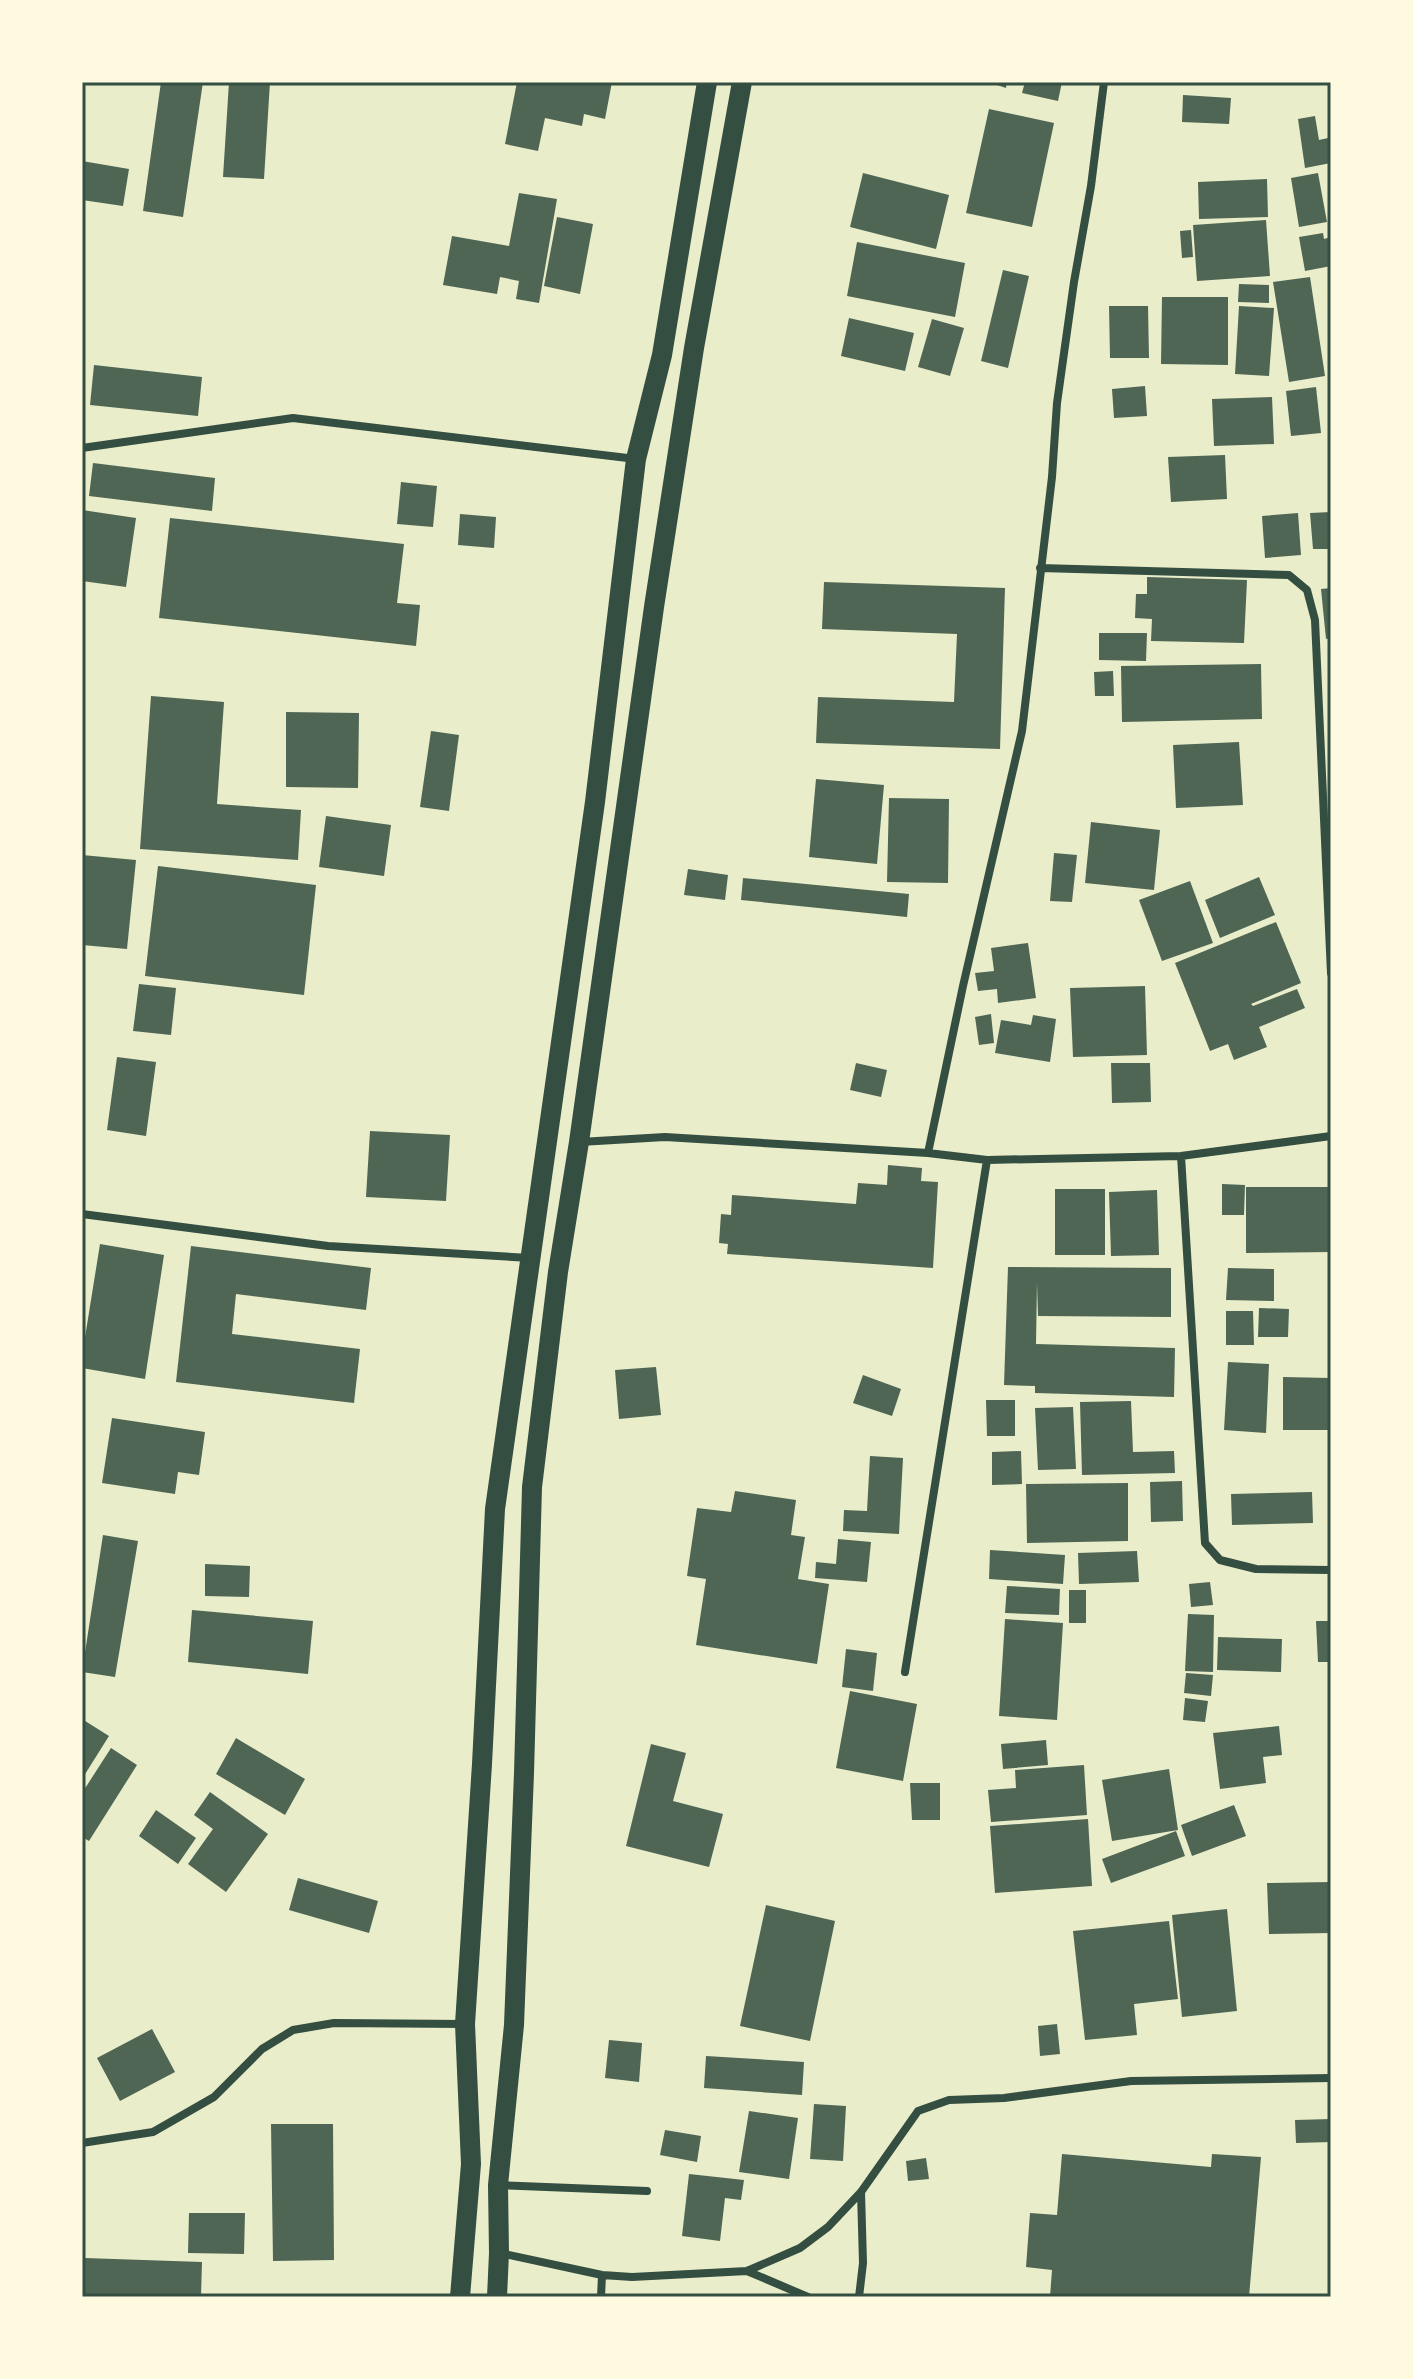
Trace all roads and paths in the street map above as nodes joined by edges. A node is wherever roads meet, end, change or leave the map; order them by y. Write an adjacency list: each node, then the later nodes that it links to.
1 (707, 82): 5 (main road)
2 (742, 82): 9 (main road)
3 (1104, 82): 6 (street)
4 (82, 448): 5 (street)
5 (636, 459): 14 (main road)
6 (1040, 568): 7 (street); 10 (street)
7 (1331, 973)
8 (1331, 1136): 11 (street)
9 (579, 1142): 10 (street); 20 (main road)
10 (928, 1153): 12 (street)
11 (1181, 1156): 12 (street); 15 (street)
12 (987, 1160): 16 (street)
13 (82, 1214): 14 (street)
14 (531, 1258): 17 (main road)
15 (1331, 1570)
16 (905, 1672)
17 (465, 2024): 19 (street); 26 (main road)
18 (1331, 2078): 22 (street)
19 (82, 2143)
20 (498, 2185): 21 (street); 23 (main road)
21 (647, 2191)
22 (861, 2192): 24 (street); 30 (street)
23 (499, 2253): 25 (street); 27 (main road)
24 (747, 2271): 25 (street); 29 (street)
25 (602, 2275): 28 (street)
26 (457, 2294)
27 (497, 2297)
28 (601, 2297)
29 (808, 2297)
30 (859, 2297)

